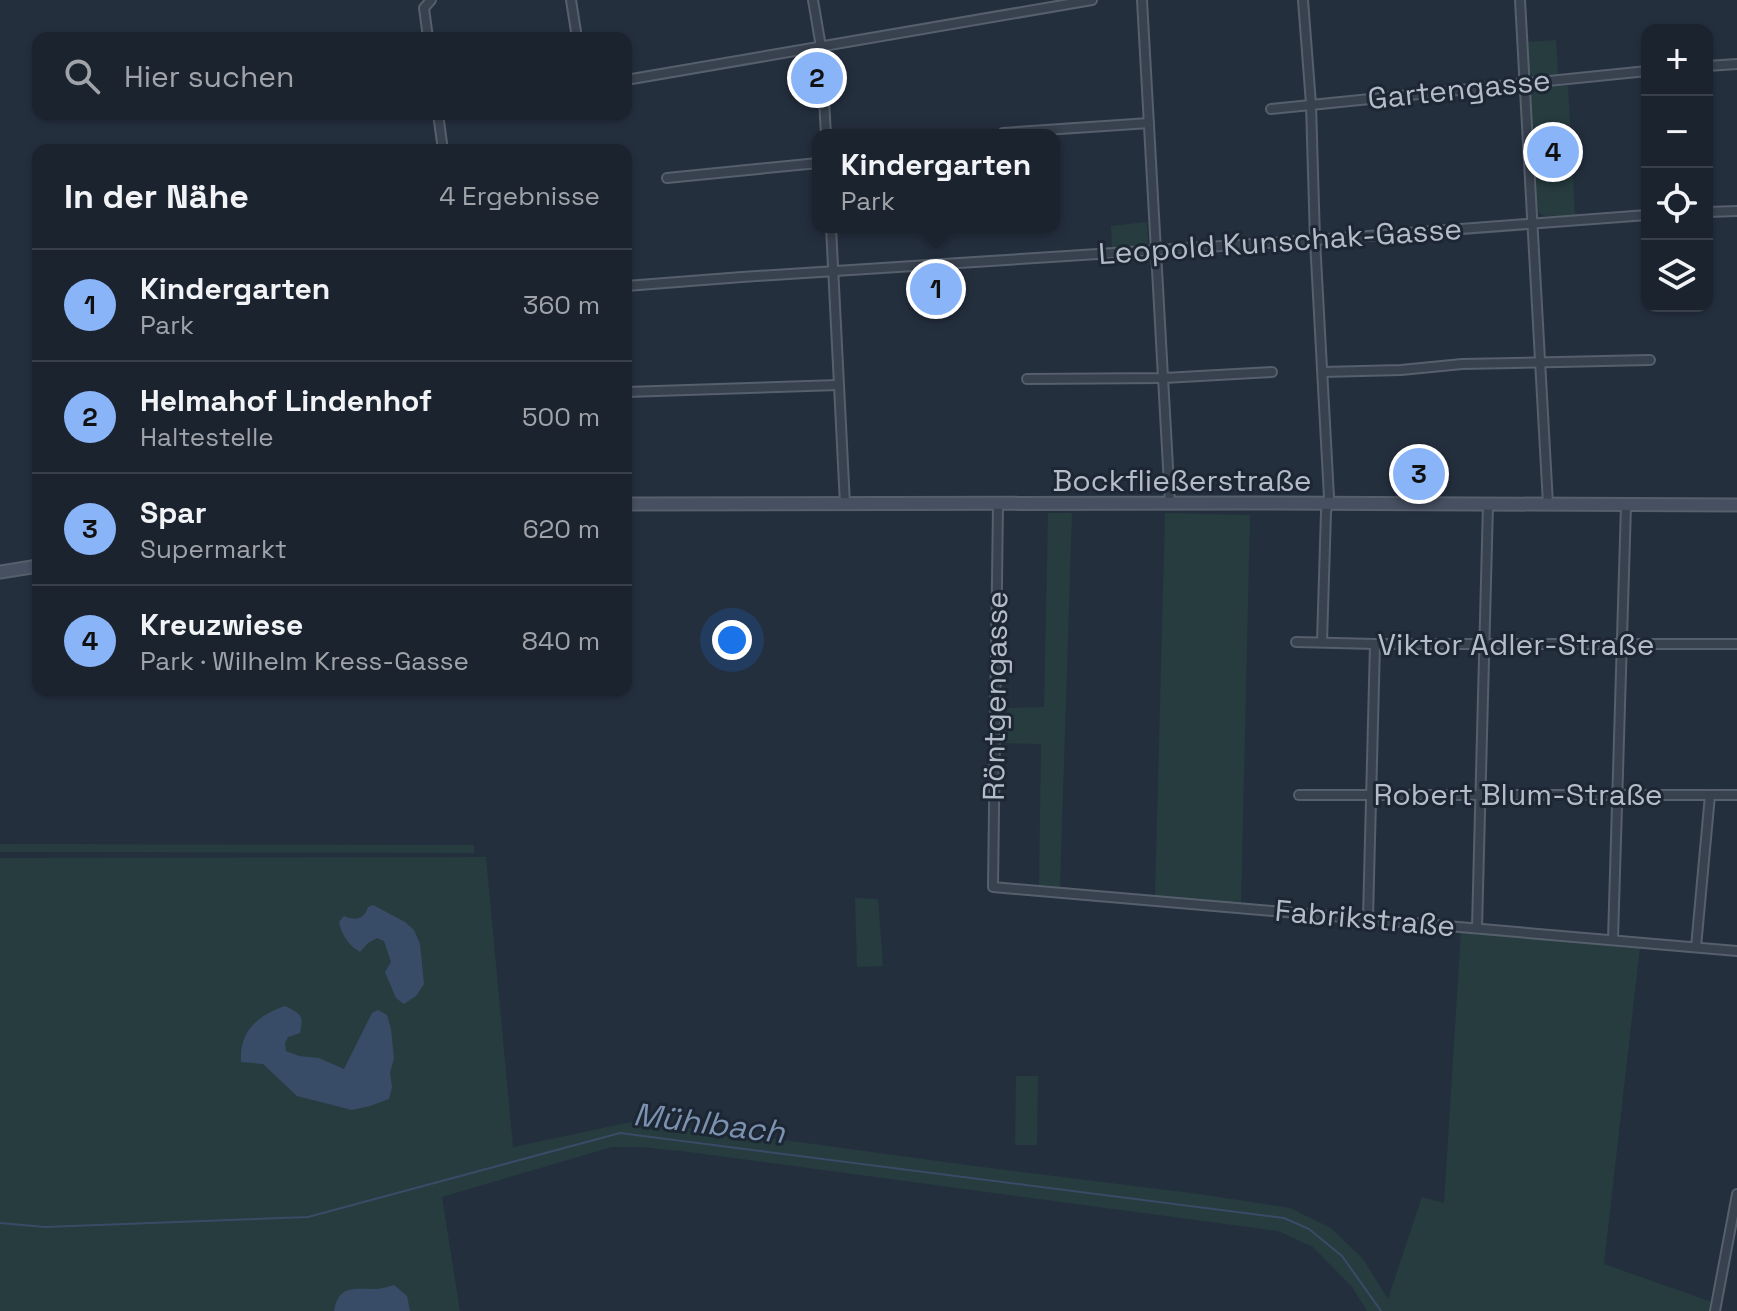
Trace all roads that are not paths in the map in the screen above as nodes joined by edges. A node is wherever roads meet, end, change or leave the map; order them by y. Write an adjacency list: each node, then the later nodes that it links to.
1 (431, 0): 9 (street)
2 (571, 0): 10 (street)
3 (813, 0): 11 (street)
4 (1092, 0): 8 (street)
5 (1142, 0): 20 (street)
6 (1303, 0): 17 (street)
7 (1520, 0): 16 (street)
8 (1026, 5): 11 (street)
9 (427, 32)
10 (576, 32)
11 (821, 47): 15 (street); 21 (street)
12 (1737, 64): 13 (street)
13 (1713, 66)
14 (1641, 72): 16 (street, Gartengasse)
15 (632, 79)
16 (1525, 83): 17 (street, Gartengasse); 29 (street)
17 (1311, 104): 18 (street, Gartengasse); 31 (street)
18 (1271, 109)
19 (439, 120): 23 (street)
20 (1149, 123): 22 (street); 32 (street)
21 (826, 129)
22 (1060, 129)
23 (442, 144)
24 (812, 164): 25 (street)
25 (667, 178)
26 (1737, 211): 27 (street)
27 (1713, 212)
28 (1641, 215): 29 (street, Leopold Kunschak-Gasse)
29 (1533, 224): 31 (street, Leopold Kunschak-Gasse); 36 (street)
30 (831, 233): 33 (street)
31 (1315, 240): 32 (street, Leopold Kunschak-Gasse); 38 (street)
32 (1156, 250): 33 (street, Leopold Kunschak-Gasse); 39 (street)
33 (833, 272): 34 (street, Leopold Kunschak-Gasse); 41 (street)
34 (632, 286)
35 (1650, 360): 36 (street)
36 (1540, 363): 38 (street); 49 (street)
37 (1272, 372): 39 (street)
38 (1323, 372): 47 (street)
39 (1164, 378): 40 (street); 43 (street)
40 (1027, 379)
41 (838, 385): 42 (street); 45 (street)
42 (632, 392)
43 (1170, 503): 46 (main road, Bockfließerstraße); 47 (main road, Bockfließerstraße)
44 (632, 504): 45 (main road, Bockfließerstraße)
45 (845, 504): 46 (main road, Bockfließerstraße)
46 (998, 504): 66 (street, Röntgengasse)
47 (1328, 504): 48 (main road, Bockfließerstraße); 55 (street)
48 (1488, 504): 49 (main road, Bockfließerstraße); 56 (street)
49 (1548, 504): 50 (main road, Bockfließerstraße)
50 (1626, 505): 51 (main road, Bockfließerstraße); 58 (street)
51 (1737, 505)
52 (32, 567): 53 (main road)
53 (0, 572)
54 (1296, 642): 55 (street, Viktor Adler-Straße)
55 (1322, 642): 57 (street, Viktor Adler-Straße)
56 (1483, 643): 57 (street, Viktor Adler-Straße); 58 (street, Viktor Adler-Straße); 61 (street)
57 (1375, 644): 60 (street)
58 (1621, 644): 59 (street, Viktor Adler-Straße); 63 (street)
59 (1737, 644)
60 (1370, 794): 61 (street, Robert Blum-Straße); 62 (street, Robert Blum-Straße); 67 (street)
61 (1480, 794): 63 (street, Robert Blum-Straße); 68 (street)
62 (1299, 795)
63 (1617, 795): 64 (street, Robert Blum-Straße); 69 (street)
64 (1710, 795): 65 (street, Robert Blum-Straße); 70 (street)
65 (1737, 795)
66 (993, 887): 67 (street, Fabrikstraße)
67 (1368, 918): 68 (street, Fabrikstraße)
68 (1477, 928): 69 (street, Fabrikstraße)
69 (1613, 939): 70 (street, Fabrikstraße)
70 (1696, 947): 71 (street, Fabrikstraße)
71 (1737, 951)
72 (1737, 1194): 73 (street)
73 (1715, 1311)

